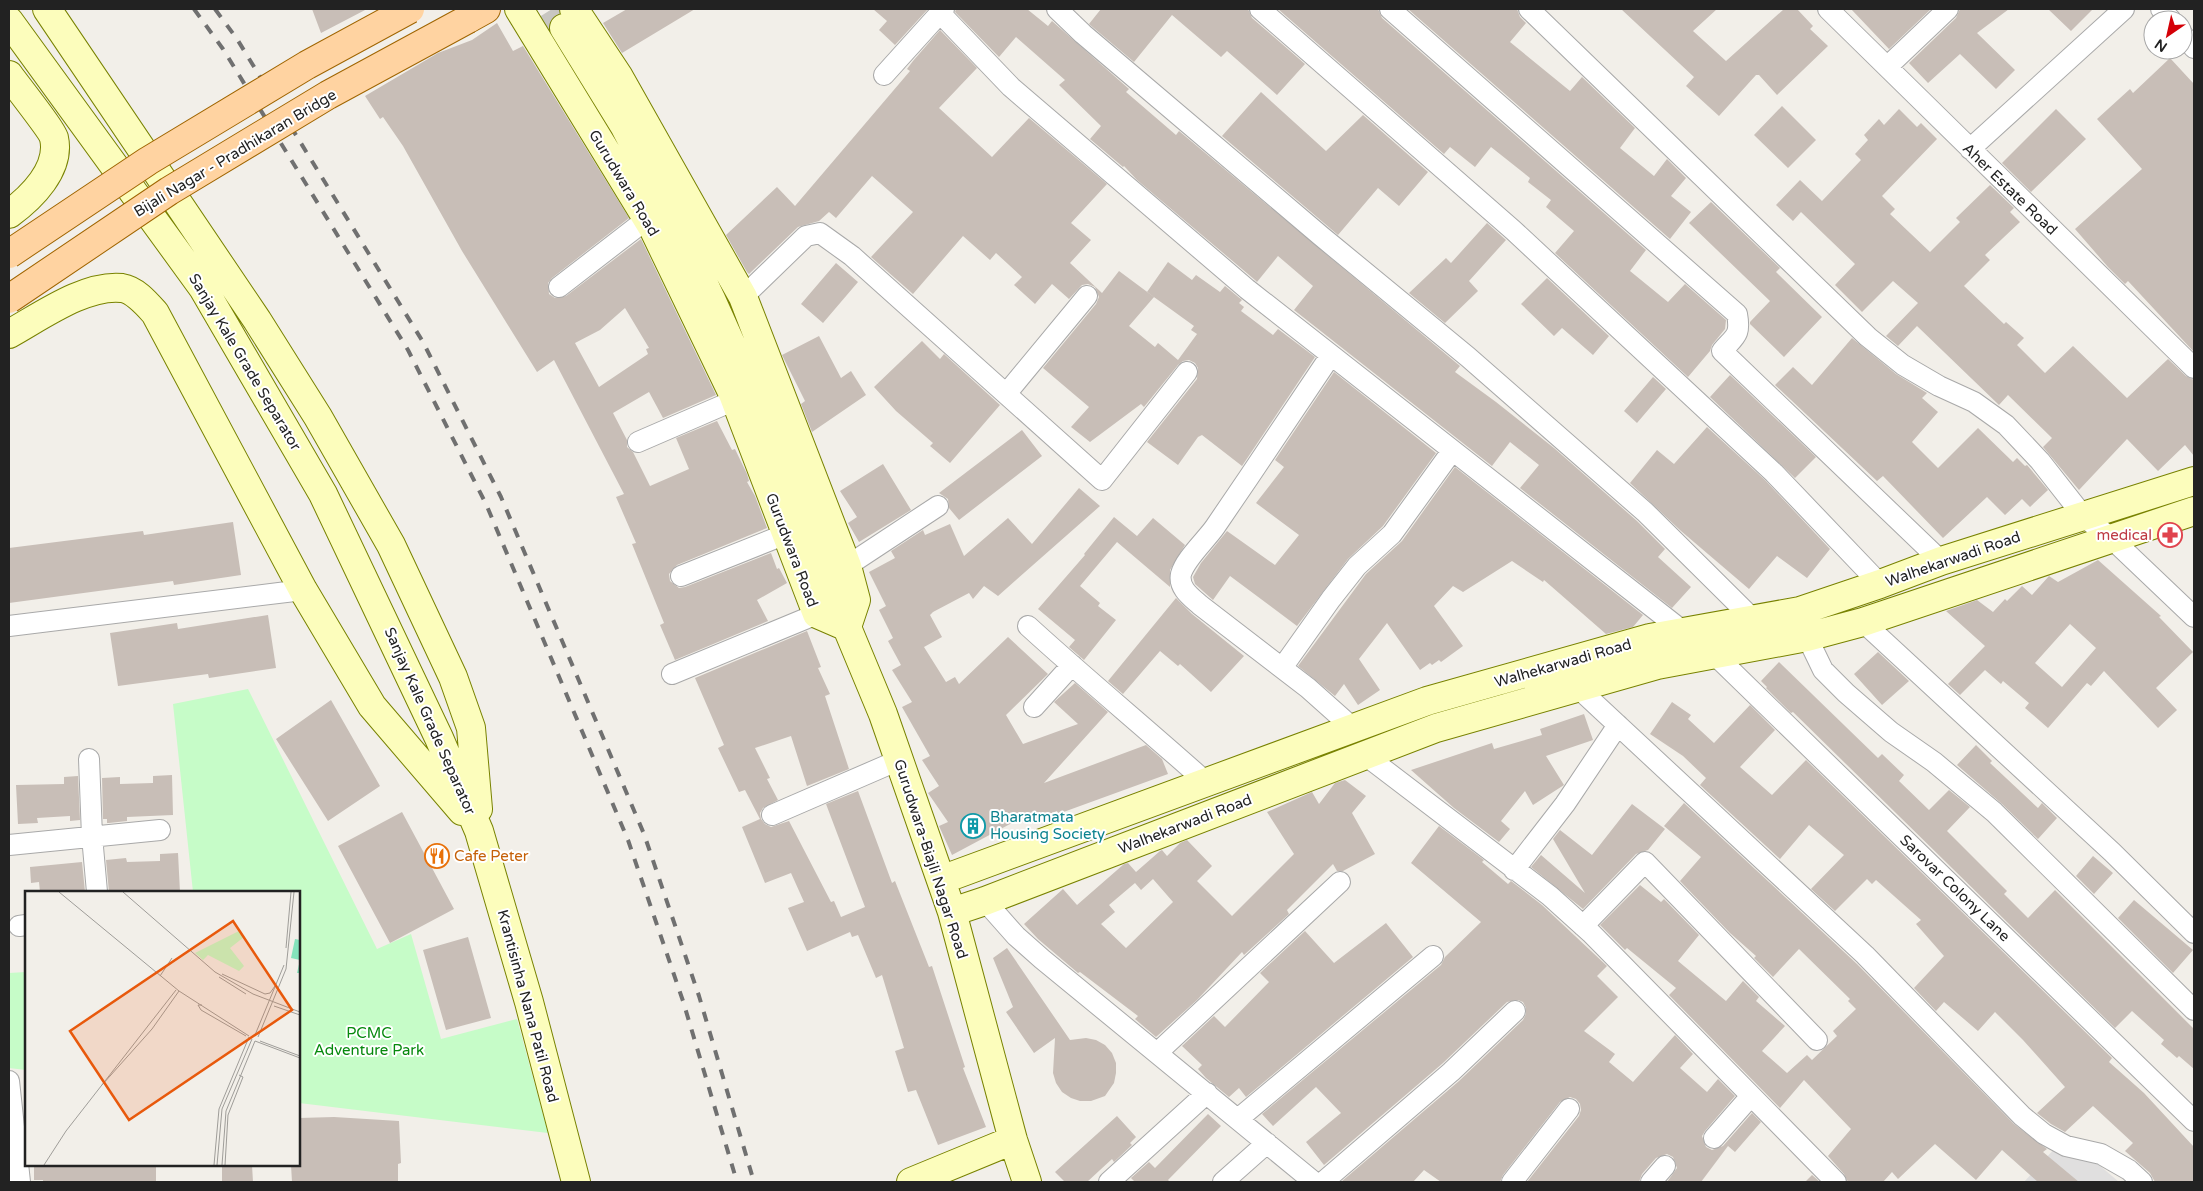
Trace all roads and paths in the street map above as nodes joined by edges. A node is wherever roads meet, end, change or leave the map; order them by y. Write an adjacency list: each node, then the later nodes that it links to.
1 (47, 9): 71 (main road, Sanjay Kale Grade Separator)
2 (410, 9): 21 (main road, bridge)
3 (519, 9): 20 (main road, Gurudwara Road)
4 (1057, 9): 47 (street)
5 (1260, 9): 43 (street)
6 (1390, 9): 40 (street)
7 (1529, 9): 37 (street)
8 (1828, 9): 15 (street, Aher Estate Road)
9 (1948, 9): 15 (street)
10 (2124, 9): 18 (street)
11 (942, 11): 17 (street); 27 (street)
12 (477, 14): 25 (main road, Bijali Nagar - Pradhikaran Bridge, bridge)
13 (574, 14): 24 (main road); 51 (main road, Gurudwara-Biajli Nagar Road)
14 (9, 21): 71 (main road, Sanjay Kale Grade Separator)
15 (1887, 67): 18 (street, Aher Estate Road)
16 (9, 75): 19 (main road)
17 (884, 75)
18 (1970, 149): 28 (street, Aher Estate Road)
19 (9, 214)
20 (647, 219): 22 (street); 31 (main road, Gurudwara Road)
21 (9, 254)
22 (559, 287)
23 (1086, 296): 30 (street)
24 (743, 297): 30 (street); 41 (main road)
25 (9, 298)
26 (9, 334): 44 (main road)
27 (1331, 355): 33 (street); 57 (street)
28 (2194, 368)
29 (1187, 372): 30 (street)
30 (1006, 394)
31 (734, 400): 32 (street); 38 (main road, Gurudwara Road)
32 (638, 442)
33 (1452, 451): 52 (street); 57 (street)
34 (2194, 482): 37 (main road, Walhekarwadi Road)
35 (938, 506): 41 (street)
36 (2194, 511): 39 (main road, Walhekarwadi Road)
37 (2084, 517): 39 (street); 40 (main road, Walhekarwadi Road)
38 (786, 534): 42 (street); 45 (main road, Gurudwara Road)
39 (2111, 538): 46 (street); 48 (main road, Walhekarwadi Road)
40 (1941, 561): 43 (main road, Walhekarwadi Road)
41 (847, 566): 51 (main road)
42 (681, 576)
43 (1880, 584): 47 (main road, Walhekarwadi Road)
44 (304, 590): 49 (street); 71 (main road)
45 (817, 614): 51 (main road, Gurudwara Road); 58 (street)
46 (2194, 617)
47 (1754, 620): 52 (main road, Walhekarwadi Road); 54 (street)
48 (1863, 622): 53 (main road, Walhekarwadi Road); 81 (street)
49 (9, 626)
50 (1028, 626): 56 (street)
51 (847, 627): 67 (main road, Gurudwara-Biajli Nagar Road)
52 (1684, 632): 61 (main road, Walhekarwadi Road)
53 (1807, 638): 54 (main road, Walhekarwadi Road); 83 (street)
54 (1758, 647): 55 (main road, Walhekarwadi Road)
55 (1715, 655): 59 (main road, Walhekarwadi Road); 92 (street, Sarovar Colony Lane)
56 (1072, 665): 60 (street); 68 (street)
57 (1282, 668): 63 (street)
58 (672, 674)
59 (1577, 687): 62 (street); 64 (main road, Walhekarwadi Road)
60 (1034, 707)
61 (1384, 718): 63 (main road, Walhekarwadi Road); 64 (main road)
62 (1618, 725): 74 (street); 108 (street)
63 (1354, 730): 68 (main road, Walhekarwadi Road)
64 (1394, 744): 65 (main road, Walhekarwadi Road)
65 (1365, 755): 74 (street); 78 (main road, Walhekarwadi Road)
66 (90, 759): 72 (street)
67 (899, 760): 69 (street); 75 (main road, Gurudwara-Biajli Nagar Road)
68 (1207, 783): 75 (main road, Walhekarwadi Road)
69 (772, 815)
70 (160, 830): 72 (street)
71 (479, 831): 98 (main road, Krantisinha Nana Patil Road)
72 (92, 836): 73 (street); 77 (street)
73 (9, 845)
74 (1514, 870): 80 (street)
75 (941, 880): 79 (main road, Gurudwara-Biajli Nagar Road)
76 (1340, 882): 86 (street)
77 (97, 891)
78 (985, 901): 79 (main road, Walhekarwadi Road); 86 (street)
79 (952, 912): 94 (main road, Gurudwara-Biajli Nagar Road)
80 (1582, 926): 85 (street); 89 (street)
81 (2194, 933)
82 (1433, 956): 91 (street)
83 (2194, 1010)
84 (1515, 1011): 104 (street)
85 (1817, 1040)
86 (1157, 1053): 88 (street)
87 (9, 1081): 97 (street)
88 (1207, 1093): 91 (street); 101 (street)
89 (1750, 1097): 93 (street); 107 (street)
90 (1569, 1109): 105 (street)
91 (1238, 1119): 95 (street)
92 (2194, 1122)
93 (1714, 1138)
94 (1013, 1140): 99 (main road); 100 (main road, Gurudwara-Biajli Nagar Road)
95 (1266, 1143): 102 (street); 103 (street)
96 (1665, 1166): 106 (street)
97 (20, 1182)
98 (576, 1182)
99 (911, 1182)
100 (1027, 1182)
101 (1109, 1182)
102 (1223, 1182)
103 (1314, 1182)
104 (1323, 1182)
105 (1512, 1182)
106 (1652, 1182)
107 (1836, 1182)
108 (2142, 1182)

